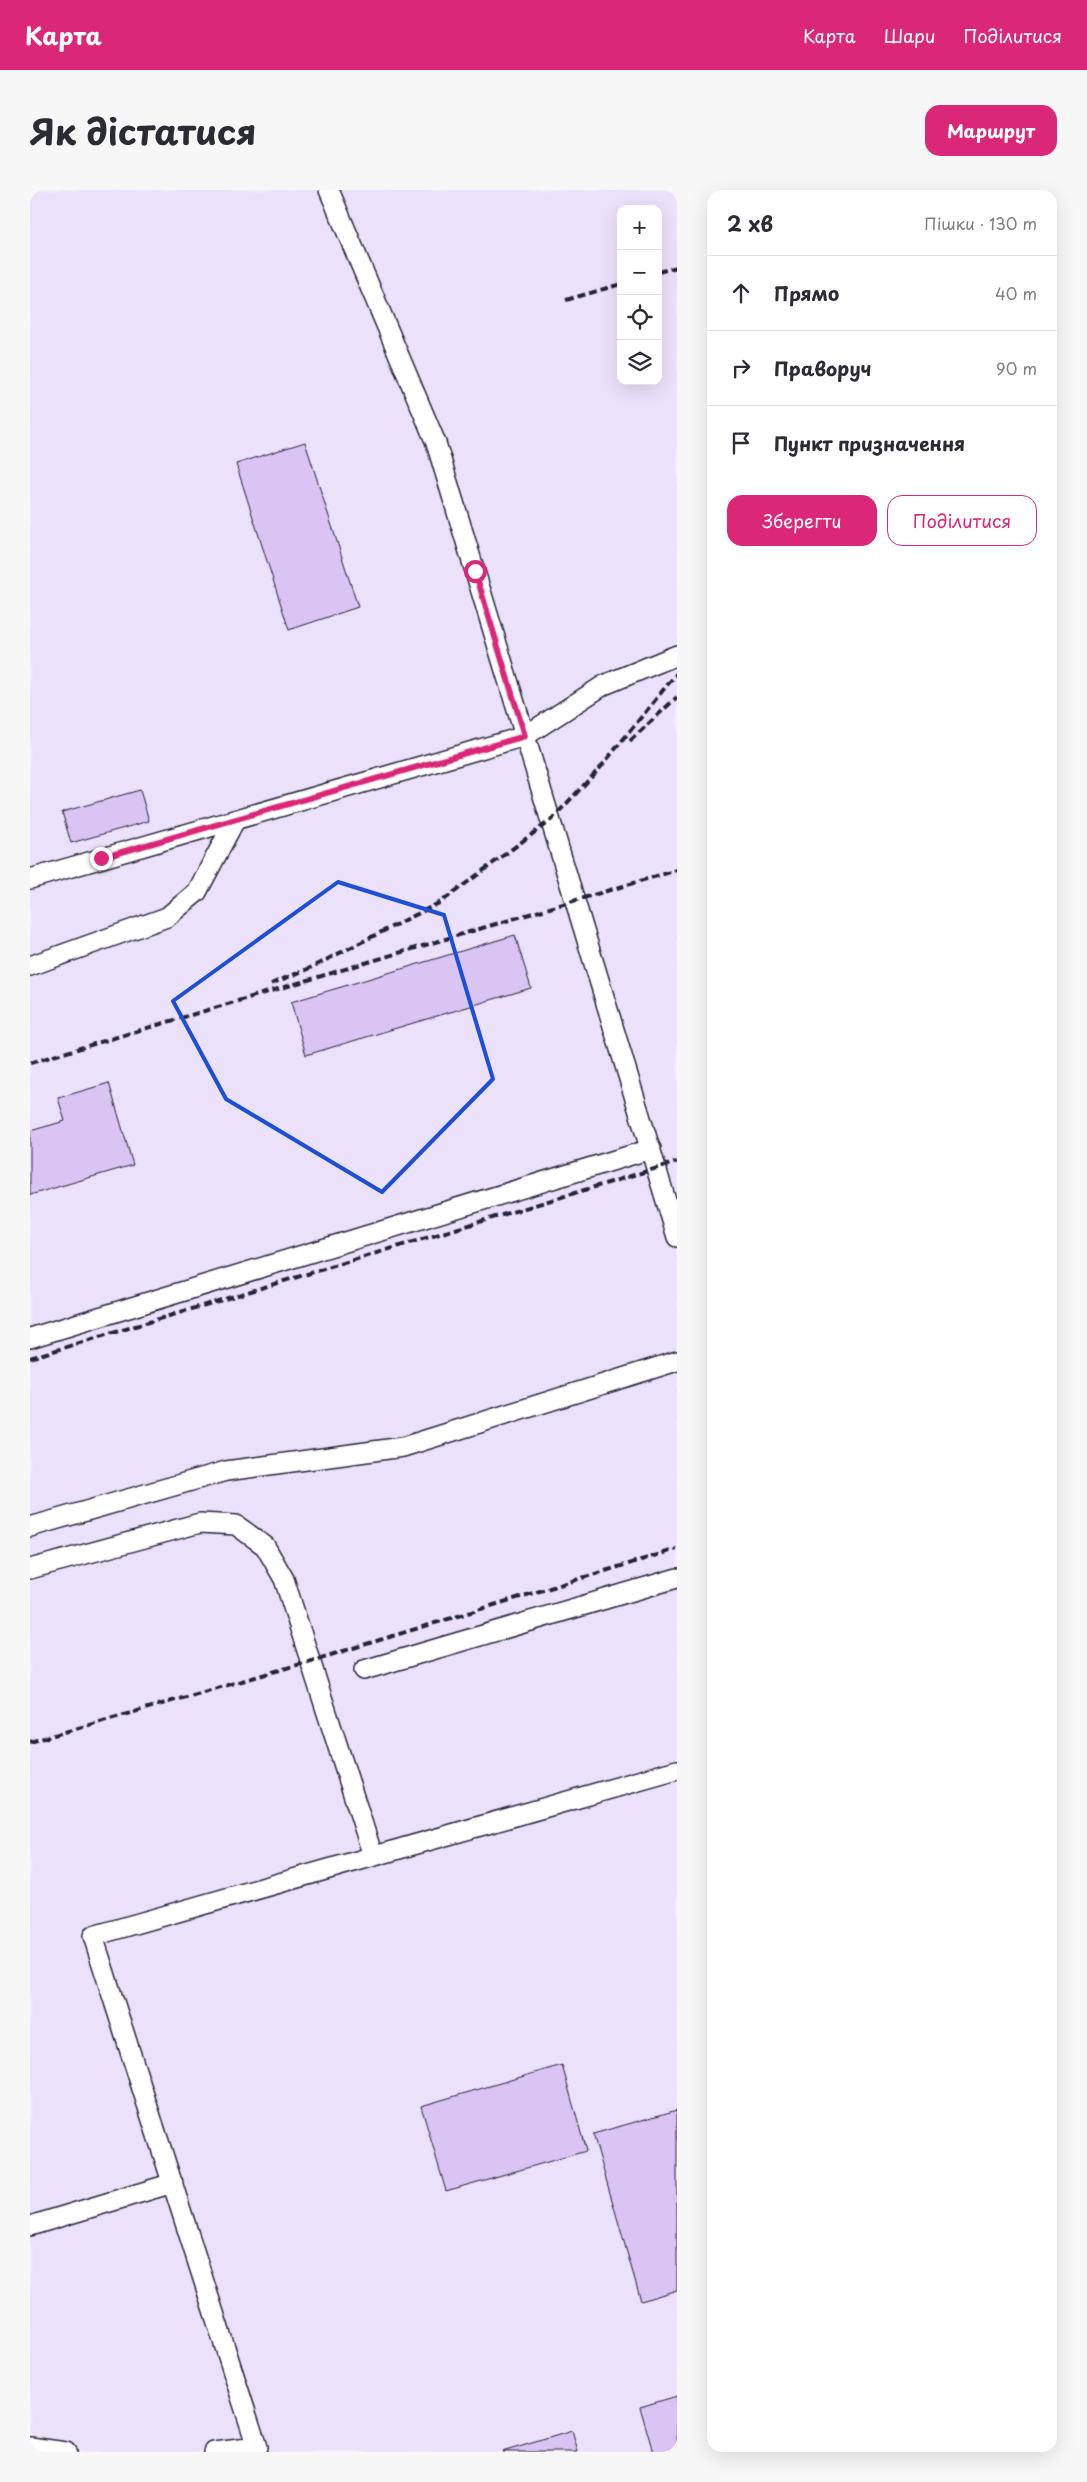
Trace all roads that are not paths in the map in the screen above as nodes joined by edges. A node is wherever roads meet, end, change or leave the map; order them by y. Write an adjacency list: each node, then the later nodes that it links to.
1 (329, 190): 3 (lane)
2 (677, 655): 3 (lane)
3 (525, 736): 4 (lane); 7 (lane)
4 (235, 820): 5 (lane); 6 (lane)
5 (30, 879)
6 (30, 966)
7 (651, 1149): 8 (lane); 9 (lane)
8 (677, 1237)
9 (30, 1338)
10 (677, 1361): 11 (lane)
11 (30, 1527)
12 (30, 1569): 16 (lane)
13 (677, 1578): 14 (lane)
14 (364, 1670)
15 (677, 1770): 16 (lane)
16 (373, 1856): 17 (lane)
17 (173, 2183): 18 (lane); 21 (lane)
18 (30, 2226)
19 (30, 2447): 20 (lane)
20 (66, 2452)
21 (214, 2452)

